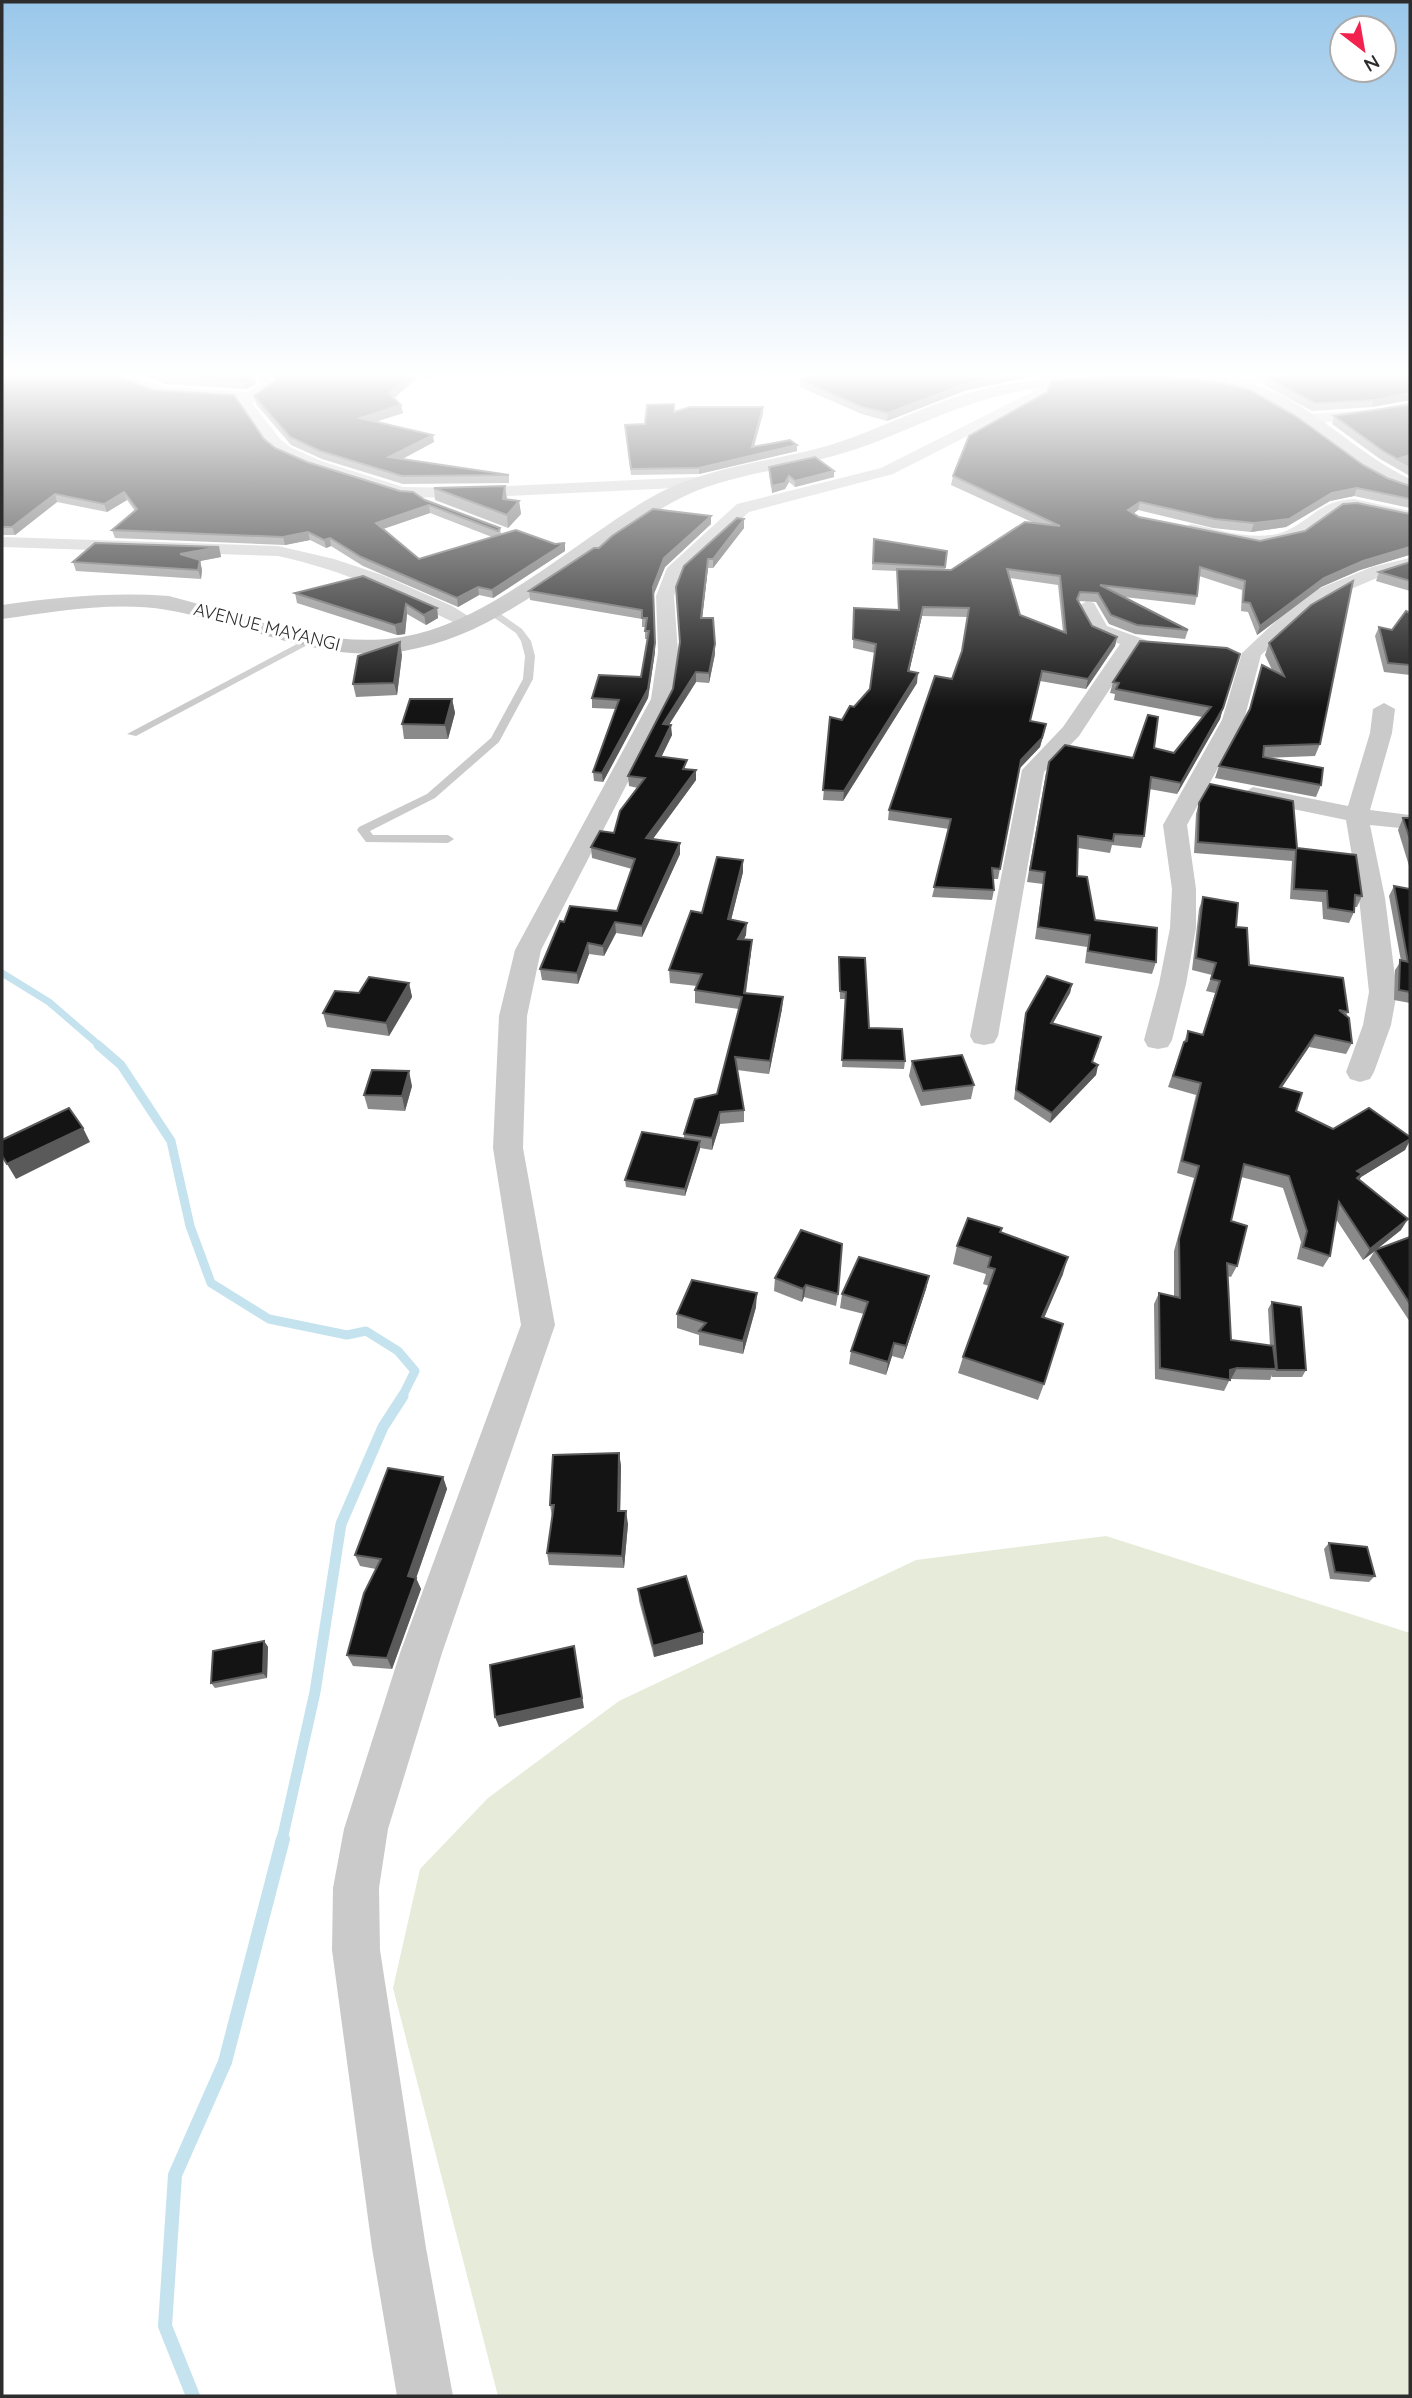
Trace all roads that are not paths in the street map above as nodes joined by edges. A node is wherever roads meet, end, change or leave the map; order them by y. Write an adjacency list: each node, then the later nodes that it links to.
1 (371, 484): 2 (street)
2 (667, 484)
3 (694, 484): 10 (street, AVENUE MAYANGI)
4 (834, 484): 25 (street)
5 (1410, 516): 6 (street)
6 (1172, 525)
7 (2, 542): 12 (street)
8 (1410, 563): 18 (street)
9 (1087, 607): 14 (street)
10 (489, 610): 12 (street, AVENUE MAYANGI); 21 (lane)
11 (2, 612): 13 (street, AVENUE MAYANGI)
12 (468, 622): 13 (street, AVENUE MAYANGI)
13 (312, 639): 17 (lane)
14 (1130, 643): 15 (street); 22 (street)
15 (1157, 645)
16 (1384, 709): 19 (street)
17 (132, 734)
18 (1196, 784): 19 (street); 23 (street)
19 (1357, 816): 20 (street); 24 (street)
20 (1410, 822)
21 (448, 839)
22 (984, 1037)
23 (1158, 1040)
24 (1360, 1072)
25 (425, 2396)

